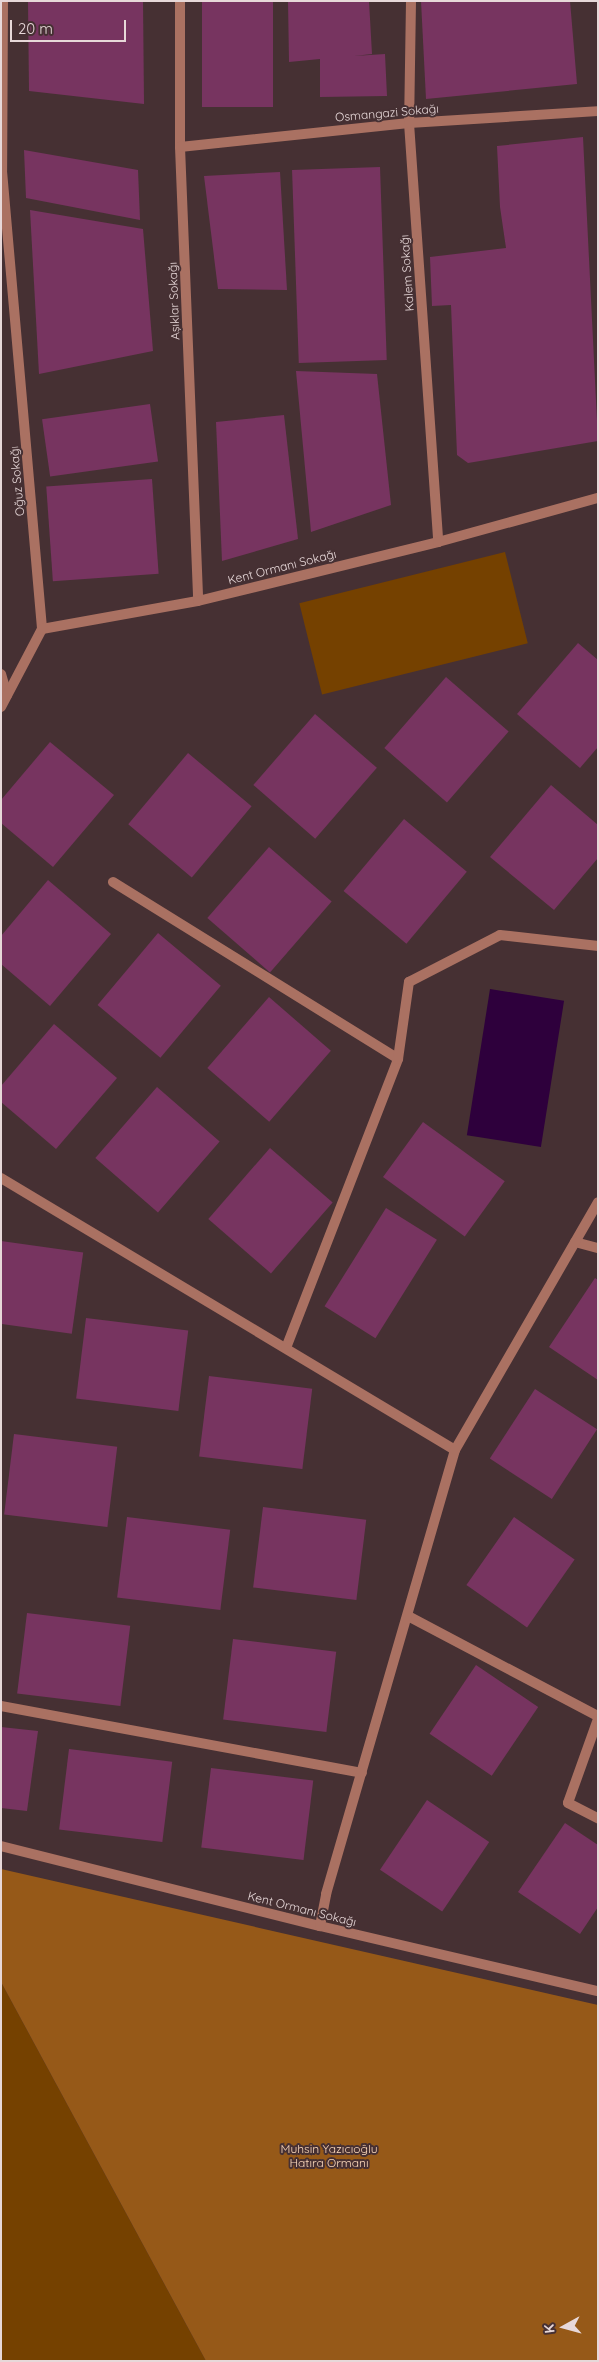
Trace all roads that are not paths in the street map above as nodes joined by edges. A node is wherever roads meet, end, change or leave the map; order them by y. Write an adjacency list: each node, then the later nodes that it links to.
1 (2, 1): 10 (street, Oğuz Sokağı)
2 (180, 1): 6 (street, Aşıklar Sokağı)
3 (411, 1): 5 (street, Kalem Sokağı)
4 (598, 112): 5 (street, Osmangazi Sokağı)
5 (410, 123): 6 (street, Osmangazi Sokağı); 8 (street, Kalem Sokağı)
6 (180, 148): 9 (street, Aşıklar Sokağı)
7 (598, 498): 8 (street, Kent Ormanı Sokağı)
8 (438, 542): 9 (street, Kent Ormanı Sokağı)
9 (198, 600): 10 (street, Kent Ormanı Sokağı)
10 (42, 629): 12 (street)
11 (1, 674): 12 (street)
12 (7, 695): 13 (street)
13 (1, 707)
14 (113, 882): 16 (street)
15 (598, 946): 16 (street)
16 (398, 1059): 21 (street)
17 (1, 1178): 21 (street)
18 (598, 1202): 19 (street)
19 (575, 1242): 20 (street); 22 (street)
20 (598, 1248)
21 (286, 1348): 22 (street)
22 (455, 1450): 23 (street)
23 (408, 1616): 25 (street); 26 (street)
24 (1, 1706): 26 (street)
25 (598, 1718): 27 (street)
26 (362, 1773): 29 (street)
27 (598, 1818)
28 (1, 1846): 29 (street, Kent Ormanı Sokağı)
29 (320, 1926): 30 (street, Kent Ormanı Sokağı)
30 (598, 1991)

